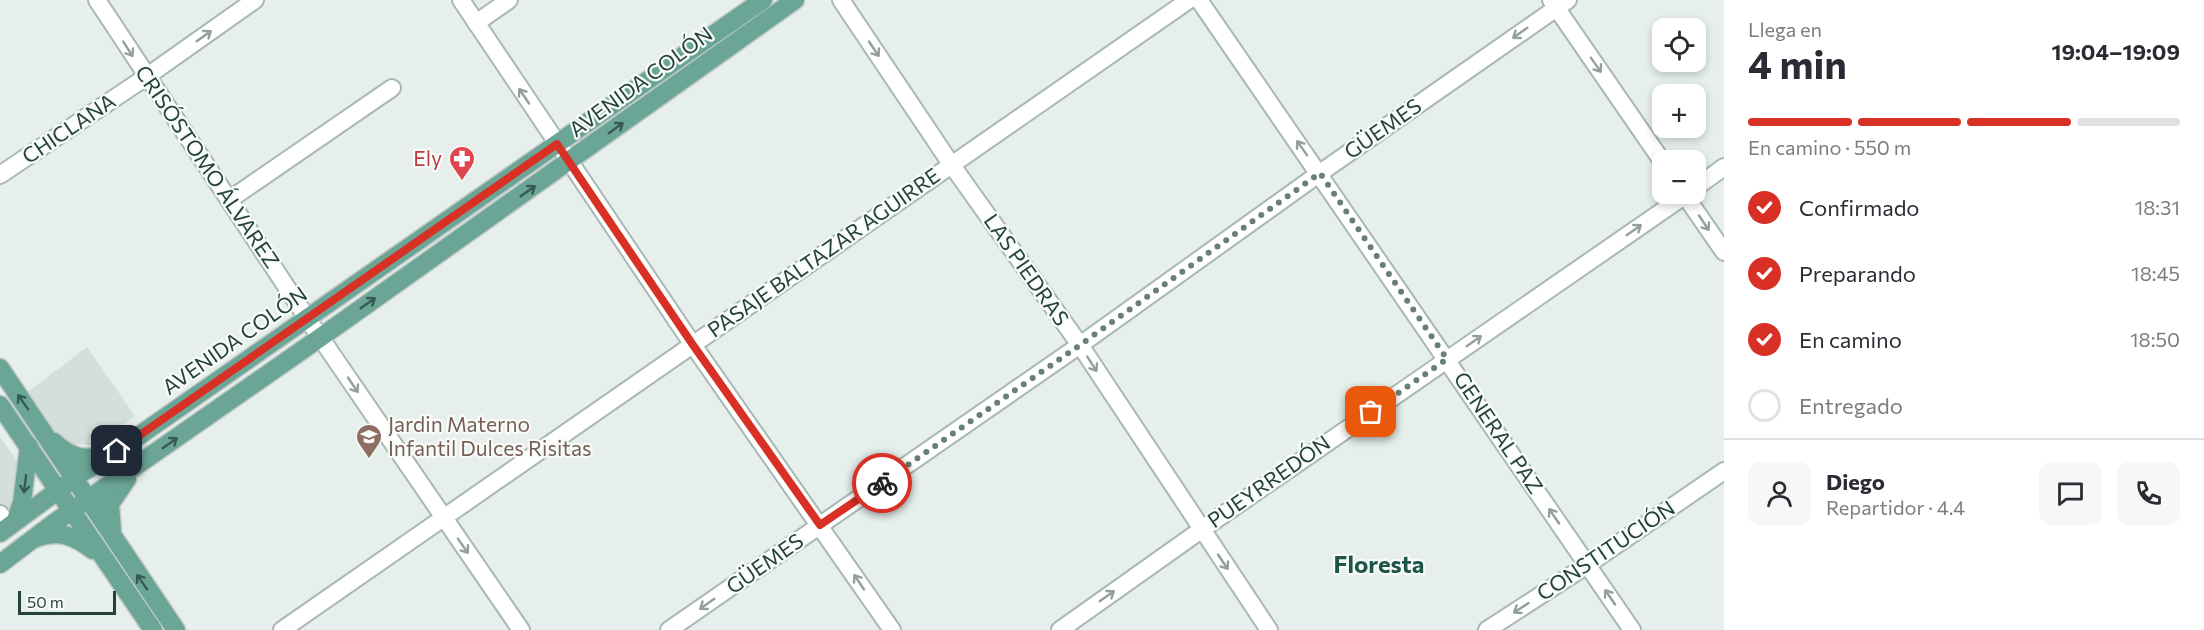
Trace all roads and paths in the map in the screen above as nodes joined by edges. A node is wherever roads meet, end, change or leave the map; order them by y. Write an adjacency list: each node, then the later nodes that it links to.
1 (97, 0): 12 (street, CRISÓSTOMO ÁLVAREZ, one-way to 12)
2 (255, 0): 12 (street, CHICLANA, one-way to 2)
3 (460, 0): 11 (street)
4 (509, 0): 11 (street)
5 (763, 0): 14 (main road, AVENIDA COLÓN)
6 (795, 0): 16 (main road, AVENIDA COLÓN, one-way to 6)
7 (841, 0): 17 (street, LAS PIEDRAS, one-way to 17)
8 (1189, 0): 17 (street, PASAJE BALTAZAR AGUIRRE)
9 (1199, 0): 19 (street, GENERAL PAZ, one-way to 9)
10 (1558, 3): 15 (street, one-way to 15); 19 (street, GÜEMES, one-way to 19)
11 (476, 23): 14 (street, one-way to 11)
12 (146, 77): 20 (street, CHICLANA); 22 (street, CRISÓSTOMO ÁLVAREZ)
13 (392, 88): 22 (street)
14 (557, 144): 16 (street); 26 (main road, AVENIDA COLÓN)
15 (1655, 150)
16 (568, 162): 27 (main road, AVENIDA COLÓN, one-way to 16); 28 (street)
17 (951, 164): 28 (street, PASAJE BALTAZAR AGUIRRE); 29 (street, LAS PIEDRAS)
18 (1724, 167): 21 (street, PUEYRREDÓN)
19 (1320, 173): 29 (street, GÜEMES); 30 (street, GENERAL PAZ)
20 (0, 175)
21 (1706, 180)
22 (229, 200): 26 (street, CRISÓSTOMO ÁLVAREZ)
23 (1671, 204): 30 (street, PUEYRREDÓN, one-way to 23)
24 (1695, 204): 25 (street, one-way to 25)
25 (1724, 252)
26 (307, 318): 27 (street, CRISÓSTOMO ÁLVAREZ); 35 (main road, AVENIDA COLÓN)
27 (321, 337): 36 (main road, AVENIDA COLÓN, one-way to 27); 42 (street, CRISÓSTOMO ÁLVAREZ, one-way to 42)
28 (693, 345): 42 (street, PASAJE BALTAZAR AGUIRRE); 44 (street)
29 (1080, 345): 44 (street, GÜEMES); 45 (street, LAS PIEDRAS, one-way to 45)
30 (1447, 359): 45 (street, PUEYRREDÓN); 50 (street, GENERAL PAZ, one-way to 30)
31 (0, 369): 33 (main road, one-way to 31)
32 (0, 405): 34 (main road)
33 (46, 435): 35 (main road); 38 (main road)
34 (29, 446): 39 (main road); 43 (main road, one-way to 43)
35 (117, 451): 38 (main road, AVENIDA COLÓN)
36 (142, 463): 40 (main road, AVENIDA COLÓN); 46 (main road)
37 (1724, 471): 50 (street, CONSTITUCIÓN)
38 (74, 479): 39 (main road, AVENIDA COLÓN); 40 (main road)
39 (57, 491): 41 (main road); 43 (main road, AVENIDA COLÓN)
40 (87, 499): 41 (main road, AVENIDA COLÓN); 46 (main road)
41 (70, 511): 47 (main road, AVENIDA COLÓN); 48 (main road)
42 (444, 518): 53 (street, PASAJE BALTAZAR AGUIRRE); 54 (street, CRISÓSTOMO ÁLVAREZ, one-way to 54)
43 (6, 523)
44 (820, 525): 55 (street, GÜEMES, one-way to 55); 56 (street, one-way to 44)
45 (1201, 530): 57 (street, PUEYRREDÓN, one-way to 45); 58 (street, LAS PIEDRAS, one-way to 58)
46 (114, 540): 52 (main road, one-way to 46)
47 (28, 541): 48 (main road); 49 (main road, AVENIDA COLÓN)
48 (103, 558): 51 (main road)
49 (0, 564)
50 (1587, 565): 59 (street, CONSTITUCIÓN, one-way to 59); 60 (street, GENERAL PAZ, one-way to 50)
51 (153, 630)
52 (176, 630)
53 (282, 630)
54 (521, 630)
55 (669, 630)
56 (892, 630)
57 (1060, 630)
58 (1269, 630)
59 (1486, 630)
60 (1632, 630)

